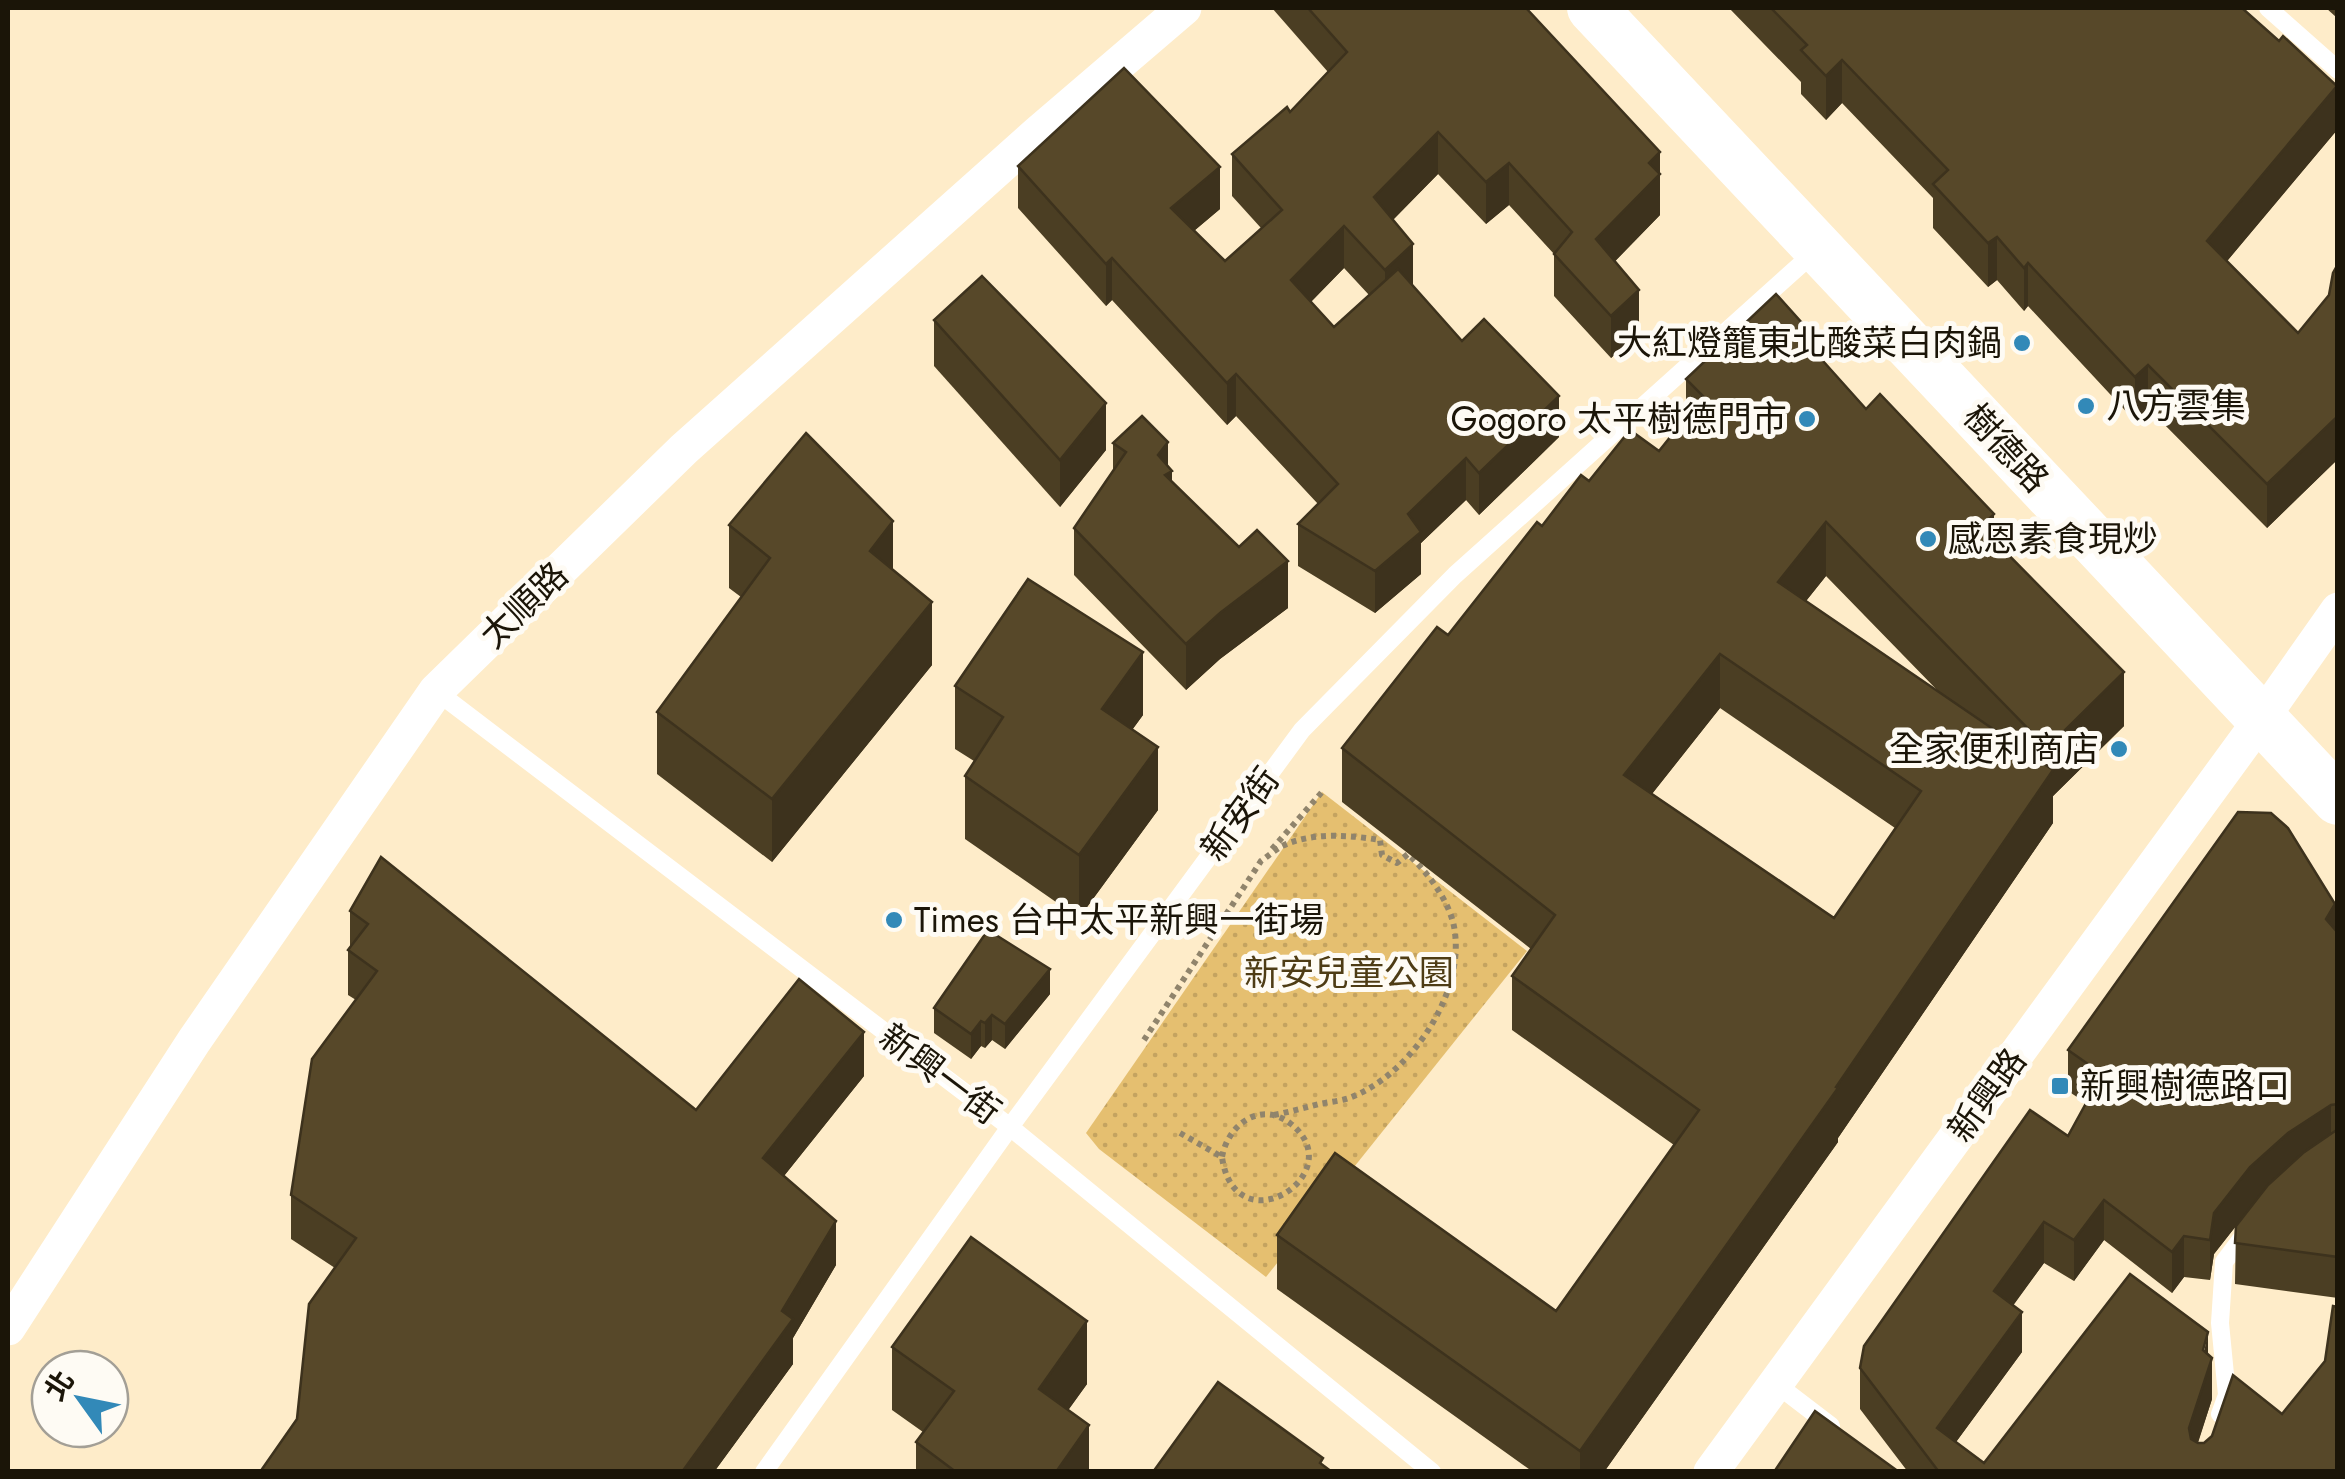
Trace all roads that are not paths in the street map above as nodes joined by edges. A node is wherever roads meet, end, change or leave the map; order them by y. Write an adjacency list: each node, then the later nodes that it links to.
1 (1184, 8): 7 (street, 太順路)
2 (1592, 8): 5 (street, 樹德路)
3 (2268, 8): 4 (lane)
4 (2338, 70)
5 (1818, 248): 8 (street, 樹德路); 10 (lane, 新安街)
6 (2338, 610): 8 (street, 新興路)
7 (436, 691): 10 (lane, 新興一街); 12 (street, 太順路)
8 (2262, 718): 9 (street, 樹德路); 13 (street, 新興路)
9 (2338, 800)
10 (1010, 1127): 16 (lane, 新安街); 17 (lane, 新興一街)
11 (2259, 1217): 14 (lane)
12 (8, 1328)
13 (1776, 1384): 15 (lane); 18 (street, 新興路)
14 (2217, 1426)
15 (1846, 1438)
16 (764, 1472)
17 (1432, 1472)
18 (1712, 1472)

